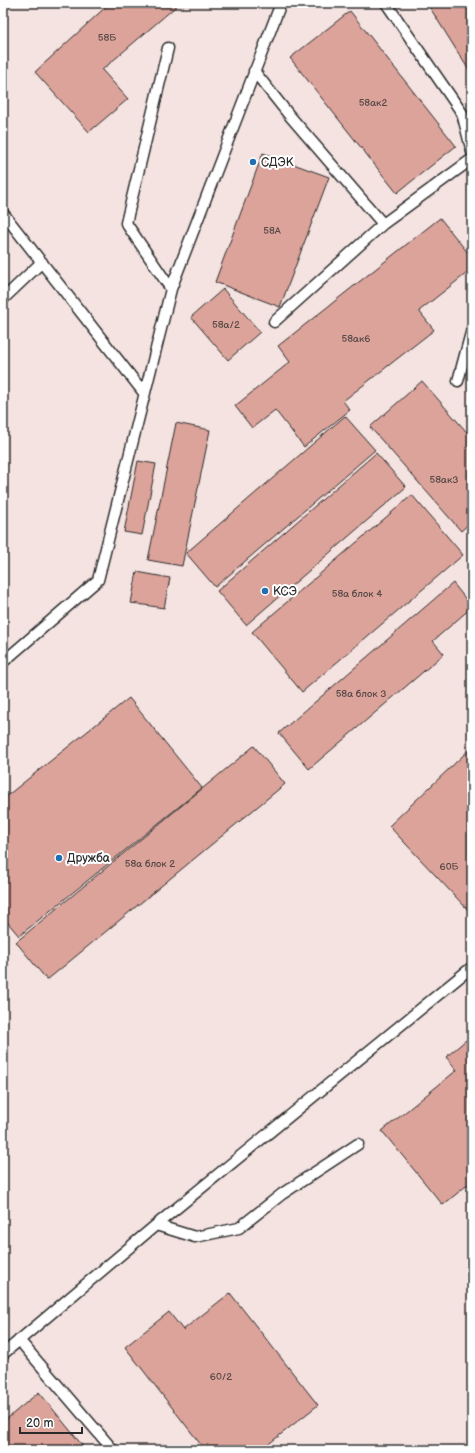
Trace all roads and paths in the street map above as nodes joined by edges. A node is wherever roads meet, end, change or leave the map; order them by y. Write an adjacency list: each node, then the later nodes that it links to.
1 (281, 3): 4 (lane)
2 (386, 3): 5 (lane)
3 (168, 48): 10 (lane)
4 (254, 70): 8 (lane); 10 (lane)
5 (472, 152)
6 (472, 159): 8 (lane)
7 (3, 213): 9 (lane)
8 (383, 224): 12 (lane)
9 (42, 262): 11 (lane); 15 (lane)
10 (171, 289): 15 (lane)
11 (3, 299)
12 (274, 322)
13 (472, 329): 14 (lane)
14 (458, 380)
15 (144, 393): 16 (lane)
16 (3, 662)
17 (472, 967): 19 (lane)
18 (358, 1144): 19 (lane)
19 (156, 1225): 20 (lane)
20 (20, 1340): 21 (lane); 22 (lane)
21 (3, 1354)
22 (113, 1450)

